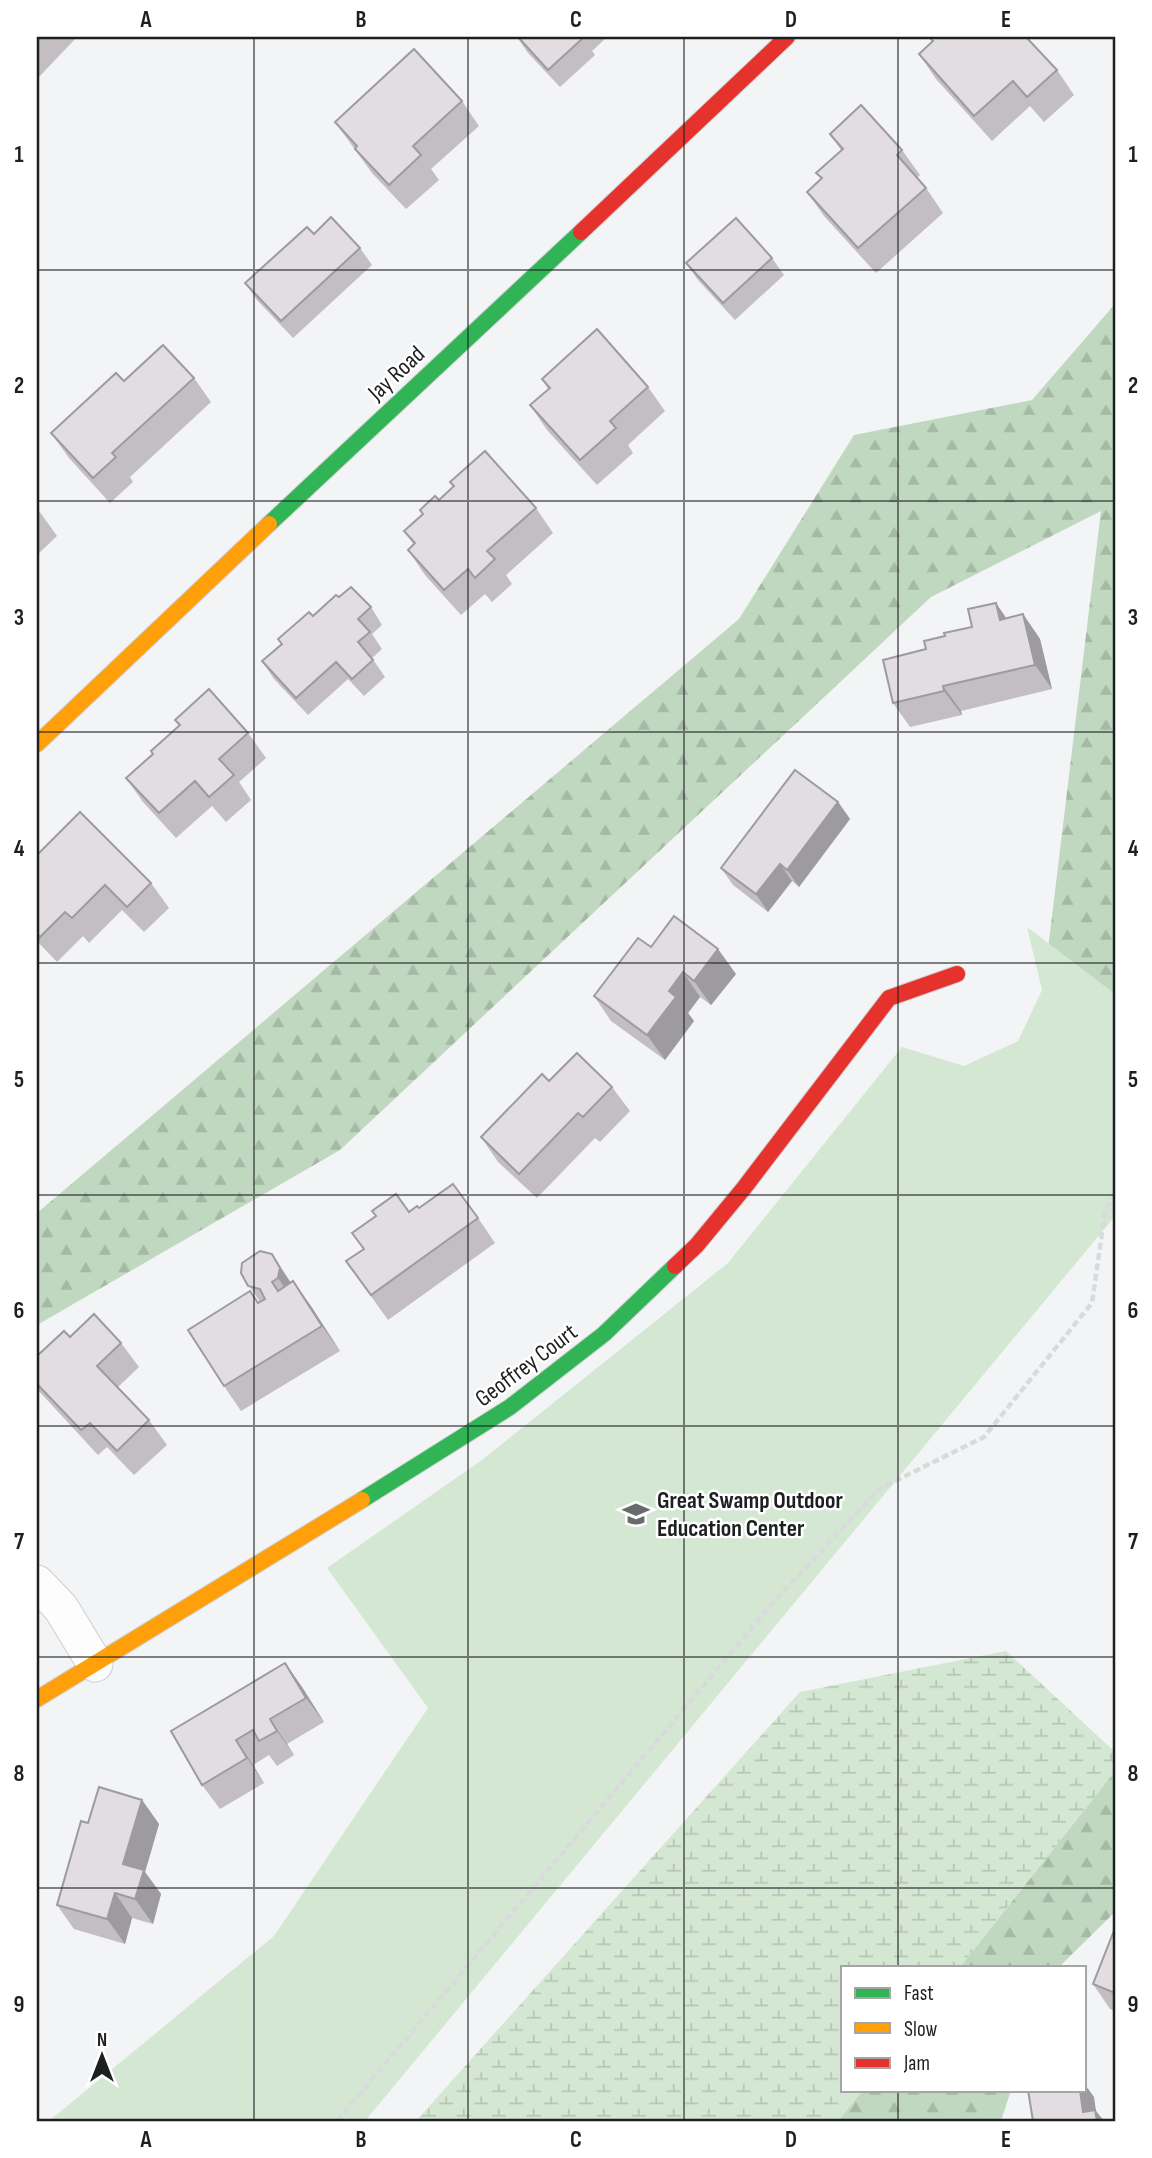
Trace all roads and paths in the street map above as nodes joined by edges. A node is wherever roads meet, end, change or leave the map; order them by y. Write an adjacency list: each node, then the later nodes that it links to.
1 (787, 37): 2 (street, Jay Road)
2 (37, 744)
3 (957, 974): 6 (street, Geoffrey Court)
4 (1115, 1192): 8 (path)
5 (37, 1583): 6 (street)
6 (95, 1664): 7 (street, Geoffrey Court)
7 (37, 1699)
8 (337, 2121)

